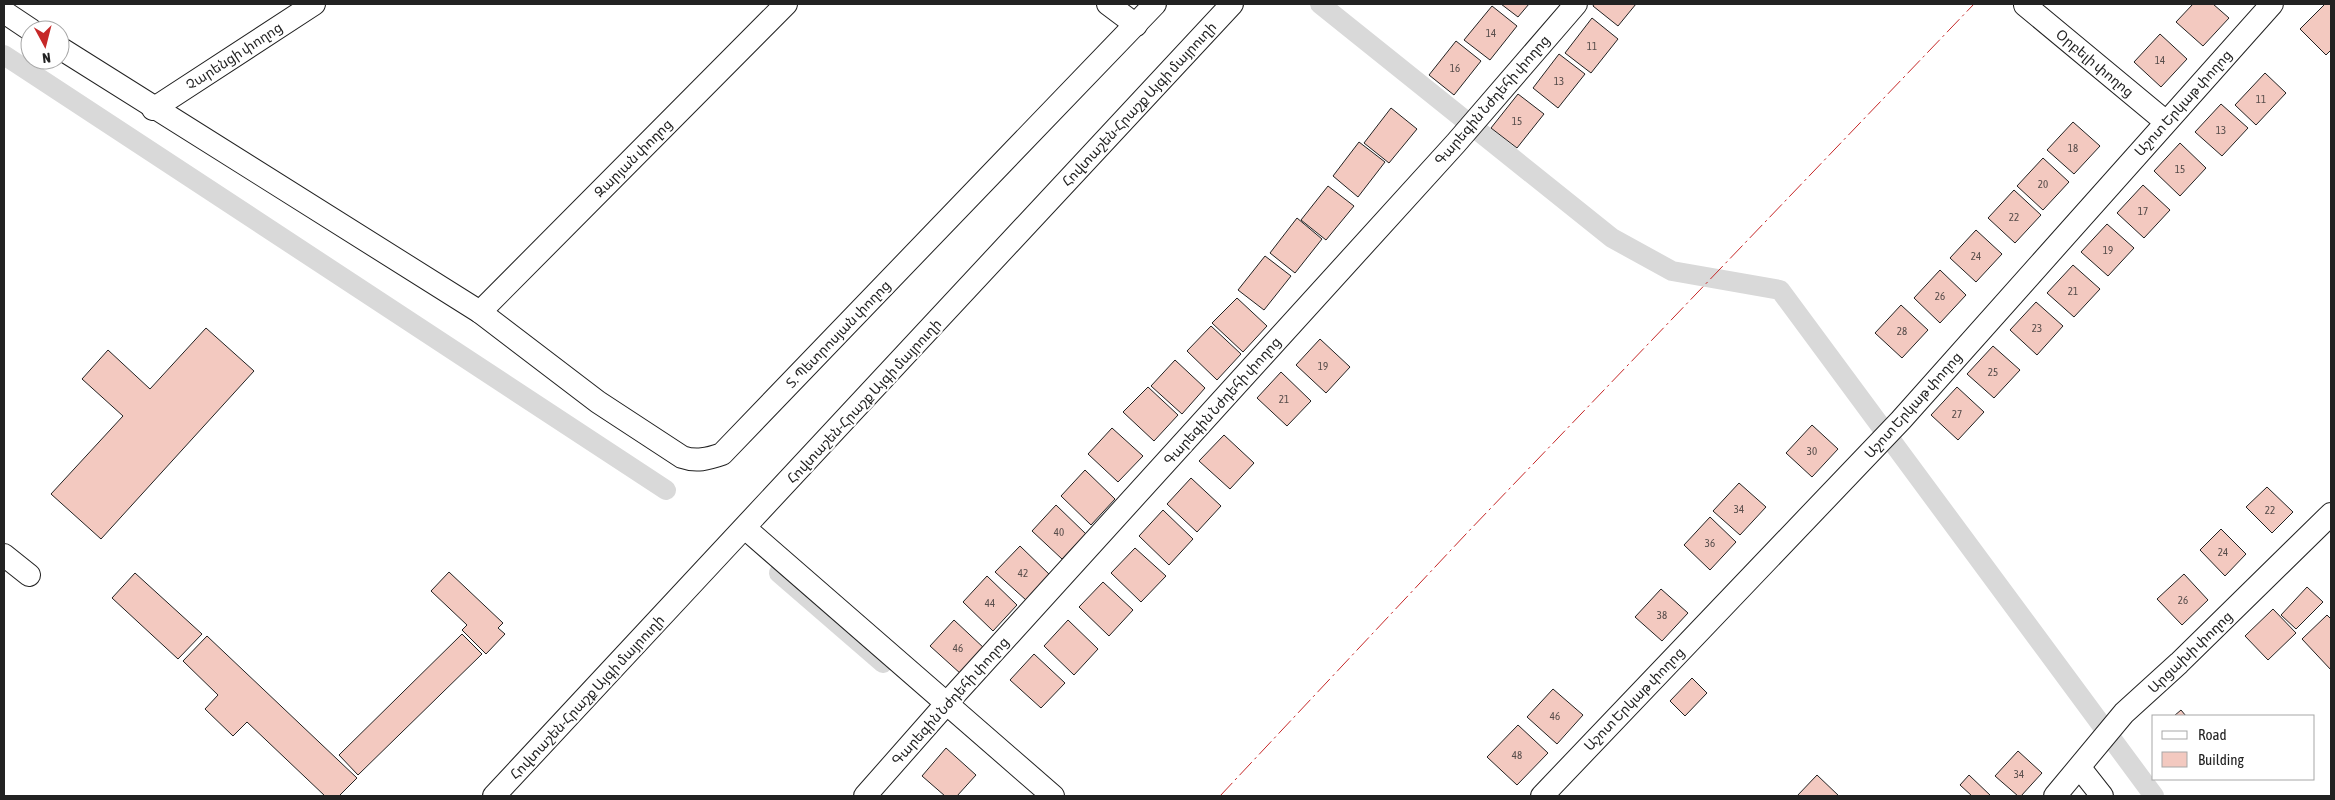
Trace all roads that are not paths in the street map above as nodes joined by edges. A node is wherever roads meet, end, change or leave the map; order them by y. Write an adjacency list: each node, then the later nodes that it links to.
1 (314, 4): 13 (street, Չարենցի փողոց)
2 (786, 4): 15 (street, Զարյան փողոց)
3 (1108, 4): 11 (street)
4 (1155, 4): 11 (street, Տ. Պետրոսյան փողոց)
5 (1232, 4): 17 (street, Հովտաշեն-Հրաշք Այգի մայրուղի)
6 (1576, 4): 20 (street, Գարեգին Նժդեհի փողոց)
7 (2272, 4): 14 (street, Աշոտ Երկաթ փողոց)
8 (2025, 5): 14 (street, Օրբելի փողոց)
9 (4, 12): 10 (street)
10 (20, 22)
11 (1136, 25): 15 (street, Տ. Պետրոսյան փողոց)
12 (70, 54): 13 (street, Տ. Պետրոսյան փողոց)
13 (154, 109): 15 (street, Տ. Պետրոսյան փողոց)
14 (2166, 122): 25 (street, Աշոտ Երկաթ փողոց)
15 (480, 312)
16 (2331, 514): 21 (street, Արցախի փողոց)
17 (745, 528): 20 (street); 22 (street, Հովտաշեն-Հրաշք Այգի մայրուղի)
18 (4, 555): 19 (street)
19 (29, 575)
20 (947, 703): 23 (street, Գարեգին Նժդեհի փողոց); 24 (street)
21 (2080, 768): 26 (street, Արցախի փողոց); 27 (street)
22 (494, 796)
23 (865, 796)
24 (1053, 796)
25 (1542, 796)
26 (2056, 796)
27 (2102, 796)

